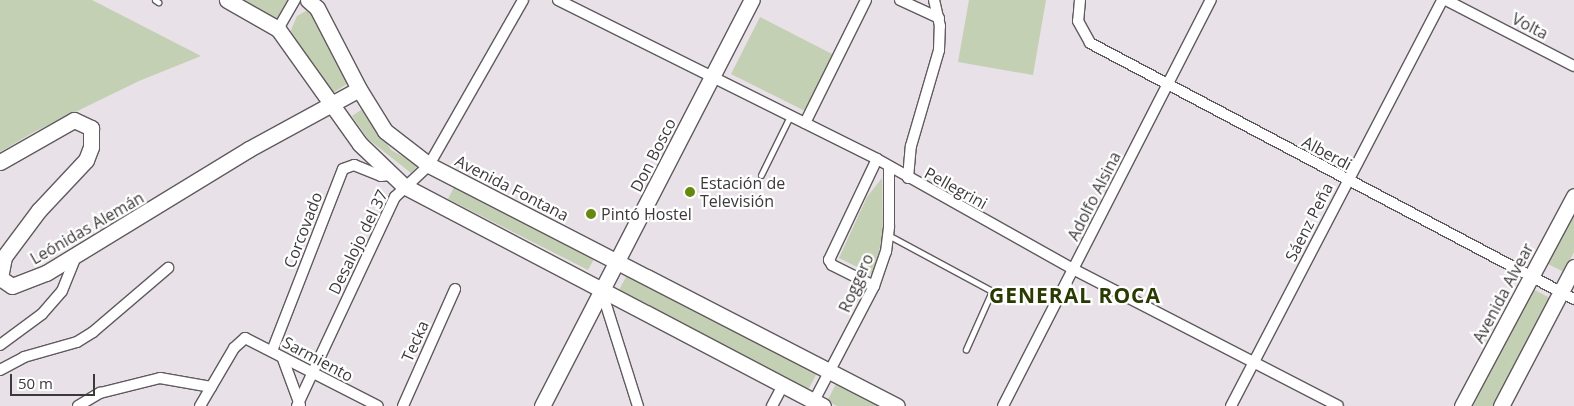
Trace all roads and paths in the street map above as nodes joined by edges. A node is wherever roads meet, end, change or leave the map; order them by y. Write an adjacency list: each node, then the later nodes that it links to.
1 (227, 0): 15 (street)
2 (294, 0): 15 (street)
3 (308, 0): 19 (street, Avenida Fontana)
4 (523, 0): 25 (street, Desalojo del 37)
5 (558, 0): 17 (street, Pellegrini)
6 (752, 0): 17 (street, Don Bosco)
7 (866, 0): 22 (street)
8 (900, 0): 14 (street)
9 (934, 0): 14 (street)
10 (1080, 0): 18 (street, Alberdi)
11 (1211, 0): 18 (street, Adolfo Alsina)
12 (1442, 0): 30 (street, Sáenz Peña)
13 (1446, 0): 16 (street, Volta)
14 (939, 18): 29 (street)
15 (278, 29): 20 (street)
16 (1574, 66)
17 (713, 76): 21 (street, Pellegrini); 35 (street, Don Bosco)
18 (1167, 85): 30 (street, Alberdi); 38 (street, Adolfo Alsina)
19 (359, 89): 20 (street, Leónidas Alemán); 25 (street, Avenida Fontana)
20 (331, 105): 27 (street); 34 (street, Leónidas Alemán)
21 (790, 115): 22 (street, Pellegrini); 28 (lane)
22 (805, 123): 23 (street, Pellegrini)
23 (877, 159): 26 (street, Pellegrini); 41 (street, Roggero)
24 (0, 162): 40 (street, Leónidas Alemán)
25 (429, 165): 31 (street, Desalojo del 37); 35 (street, Avenida Fontana)
26 (889, 167): 29 (street, Pellegrini); 33 (street, Roggero)
27 (390, 175): 31 (street); 47 (street, Corcovado)
28 (761, 175)
29 (908, 178): 38 (street, Pellegrini)
30 (1347, 180): 39 (street, Alberdi); 49 (street, Sáenz Peña)
31 (404, 186): 43 (street); 52 (street, Desalojo del 37)
32 (1574, 196): 39 (street, Avenida Alvear)
33 (888, 235): 41 (street, Roggero); 46 (lane)
34 (77, 254): 40 (street, Leónidas Alemán); 45 (street)
35 (617, 262): 43 (street, Don Bosco); 51 (street, Avenida Fontana)
36 (1574, 267): 44 (street)
37 (168, 268): 50 (street)
38 (1073, 269): 49 (street, Pellegrini); 65 (street, Adolfo Alsina)
39 (1532, 275): 44 (street, Alberdi); 68 (street, Avenida Alvear)
40 (0, 278)
41 (874, 286): 51 (street, Roggero)
42 (455, 289): 60 (street, Tecka)
43 (602, 289): 53 (street); 61 (street, Don Bosco); 62 (street)
44 (1567, 296): 69 (street)
45 (0, 345)
46 (966, 349)
47 (272, 351): 48 (street, Sarmiento); 54 (street, Sarmiento)
48 (283, 359): 52 (street, Sarmiento); 56 (street)
49 (1254, 362): 66 (street, Sáenz Peña); 67 (street, Pellegrini)
50 (0, 370)
51 (829, 372): 55 (street, Roggero); 64 (street, Avenida Fontana)
52 (311, 373): 56 (street, Desalojo del 37); 59 (street, Sarmiento)
53 (783, 385): 55 (street); 63 (street)
54 (211, 387): 57 (street); 58 (street)
55 (818, 404)
56 (299, 405)
57 (78, 406)
58 (200, 406)
59 (378, 406)
60 (403, 406)
61 (542, 406)
62 (638, 406)
63 (772, 406)
64 (897, 406)
65 (1003, 406)
66 (1231, 406)
67 (1338, 406)
68 (1462, 406)
69 (1501, 406)

